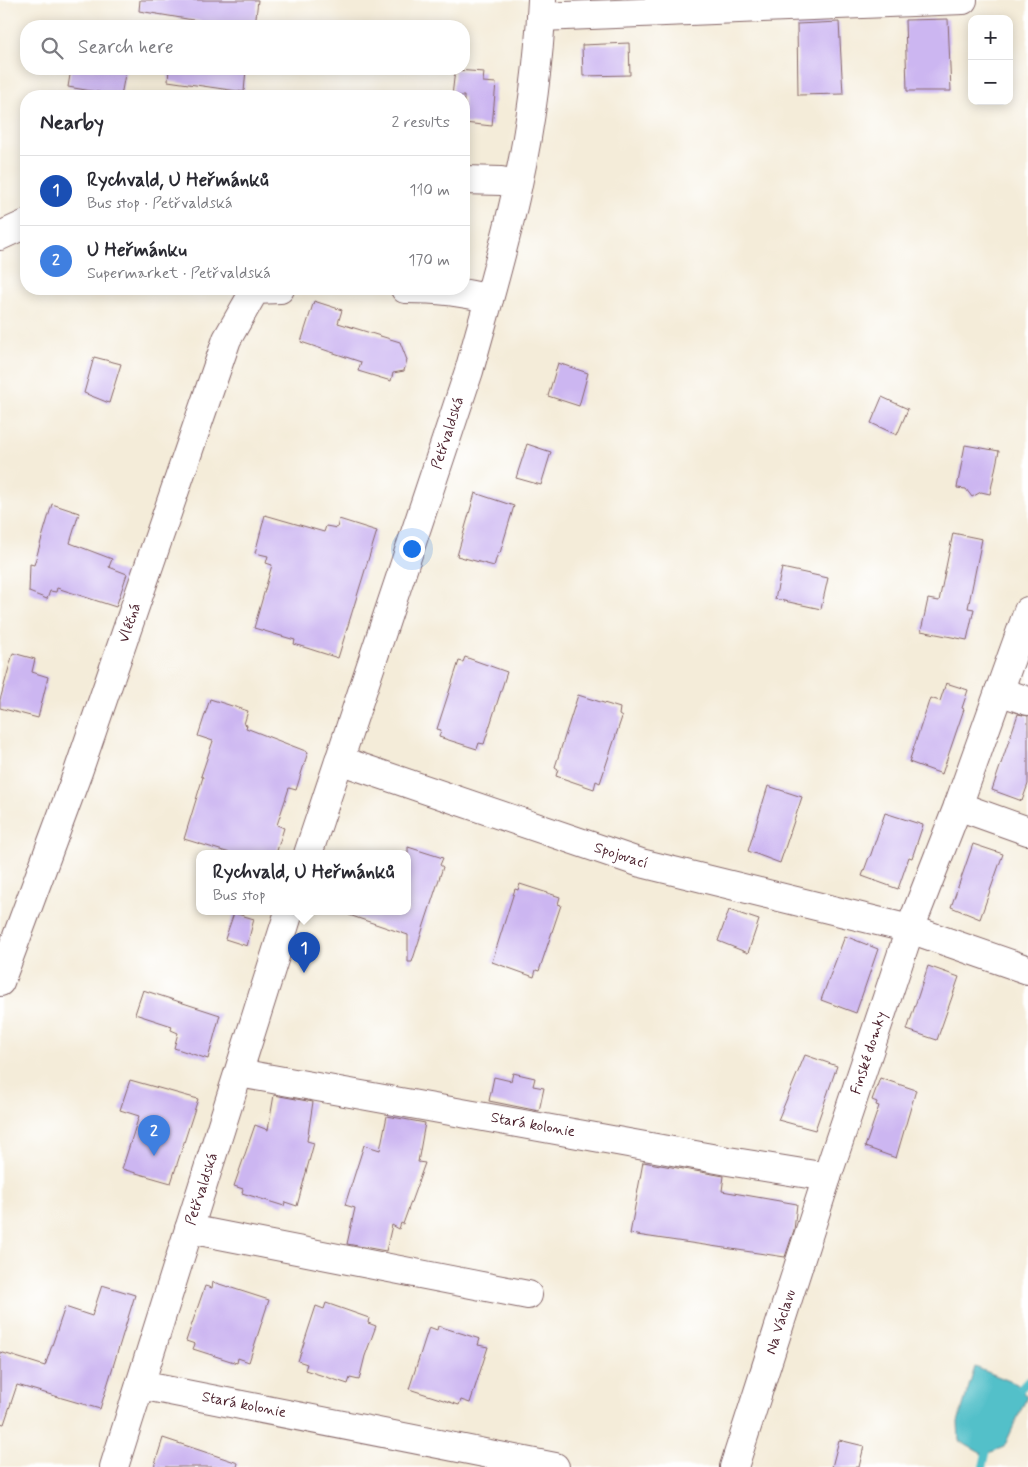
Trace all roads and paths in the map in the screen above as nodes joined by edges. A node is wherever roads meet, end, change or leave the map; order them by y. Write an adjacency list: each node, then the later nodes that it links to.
1 (963, 0): 2 (street)
2 (542, 9): 4 (street, Petřvaldská)
3 (470, 180): 4 (street)
4 (518, 184): 9 (street, Petřvaldská)
5 (20, 227): 6 (street)
6 (0, 236)
7 (470, 294): 9 (street)
8 (252, 295): 20 (street, Vléčná)
9 (488, 299): 13 (street, Petřvaldská)
10 (1028, 611): 11 (street, Finské domky)
11 (999, 690): 12 (street); 14 (street, Finské domky)
12 (1028, 701)
13 (339, 760): 16 (street, Petřvaldská); 18 (street, Spojovací)
14 (958, 806): 15 (street); 18 (street, Finské domky)
15 (1028, 831)
16 (309, 850)
17 (288, 915): 21 (street, Petřvaldská)
18 (910, 929): 19 (street); 22 (street, Finské domky)
19 (1028, 970)
20 (0, 982)
21 (239, 1073): 22 (street, Stará kolonie); 23 (street, Petřvaldská)
22 (826, 1177): 28 (street, Na Václavu)
23 (189, 1229): 24 (street); 25 (street, Petřvaldská)
24 (528, 1295)
25 (140, 1385): 26 (street, Petřvaldská); 27 (street, Stará kolonie)
26 (114, 1467)
27 (555, 1467)
28 (734, 1467)

